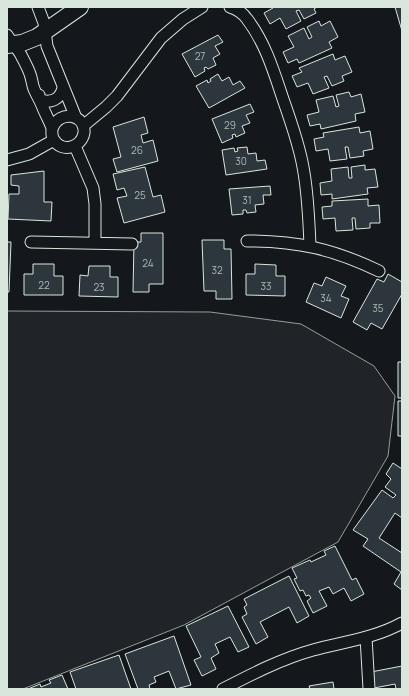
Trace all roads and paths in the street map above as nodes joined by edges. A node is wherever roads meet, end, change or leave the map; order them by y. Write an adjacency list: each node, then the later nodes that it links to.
1 (38, 7): 5 (street)
2 (80, 7): 5 (street)
3 (202, 7): 9 (street)
4 (230, 7): 18 (street)
5 (44, 33): 6 (street); 7 (street)
6 (9, 41): 8 (street)
7 (63, 88): 8 (street); 9 (street)
8 (39, 99): 10 (street)
9 (80, 122): 10 (street); 12 (street)
10 (52, 128): 11 (street)
11 (54, 140): 12 (street); 13 (street)
12 (75, 146): 16 (street)
13 (7, 160)
14 (247, 241): 18 (street)
15 (31, 242): 16 (street)
16 (95, 243): 17 (street)
17 (132, 244)
18 (310, 246): 19 (street)
19 (379, 270)
20 (402, 623): 21 (street)
21 (366, 637): 22 (street); 23 (street)
22 (223, 689)
23 (369, 689)

